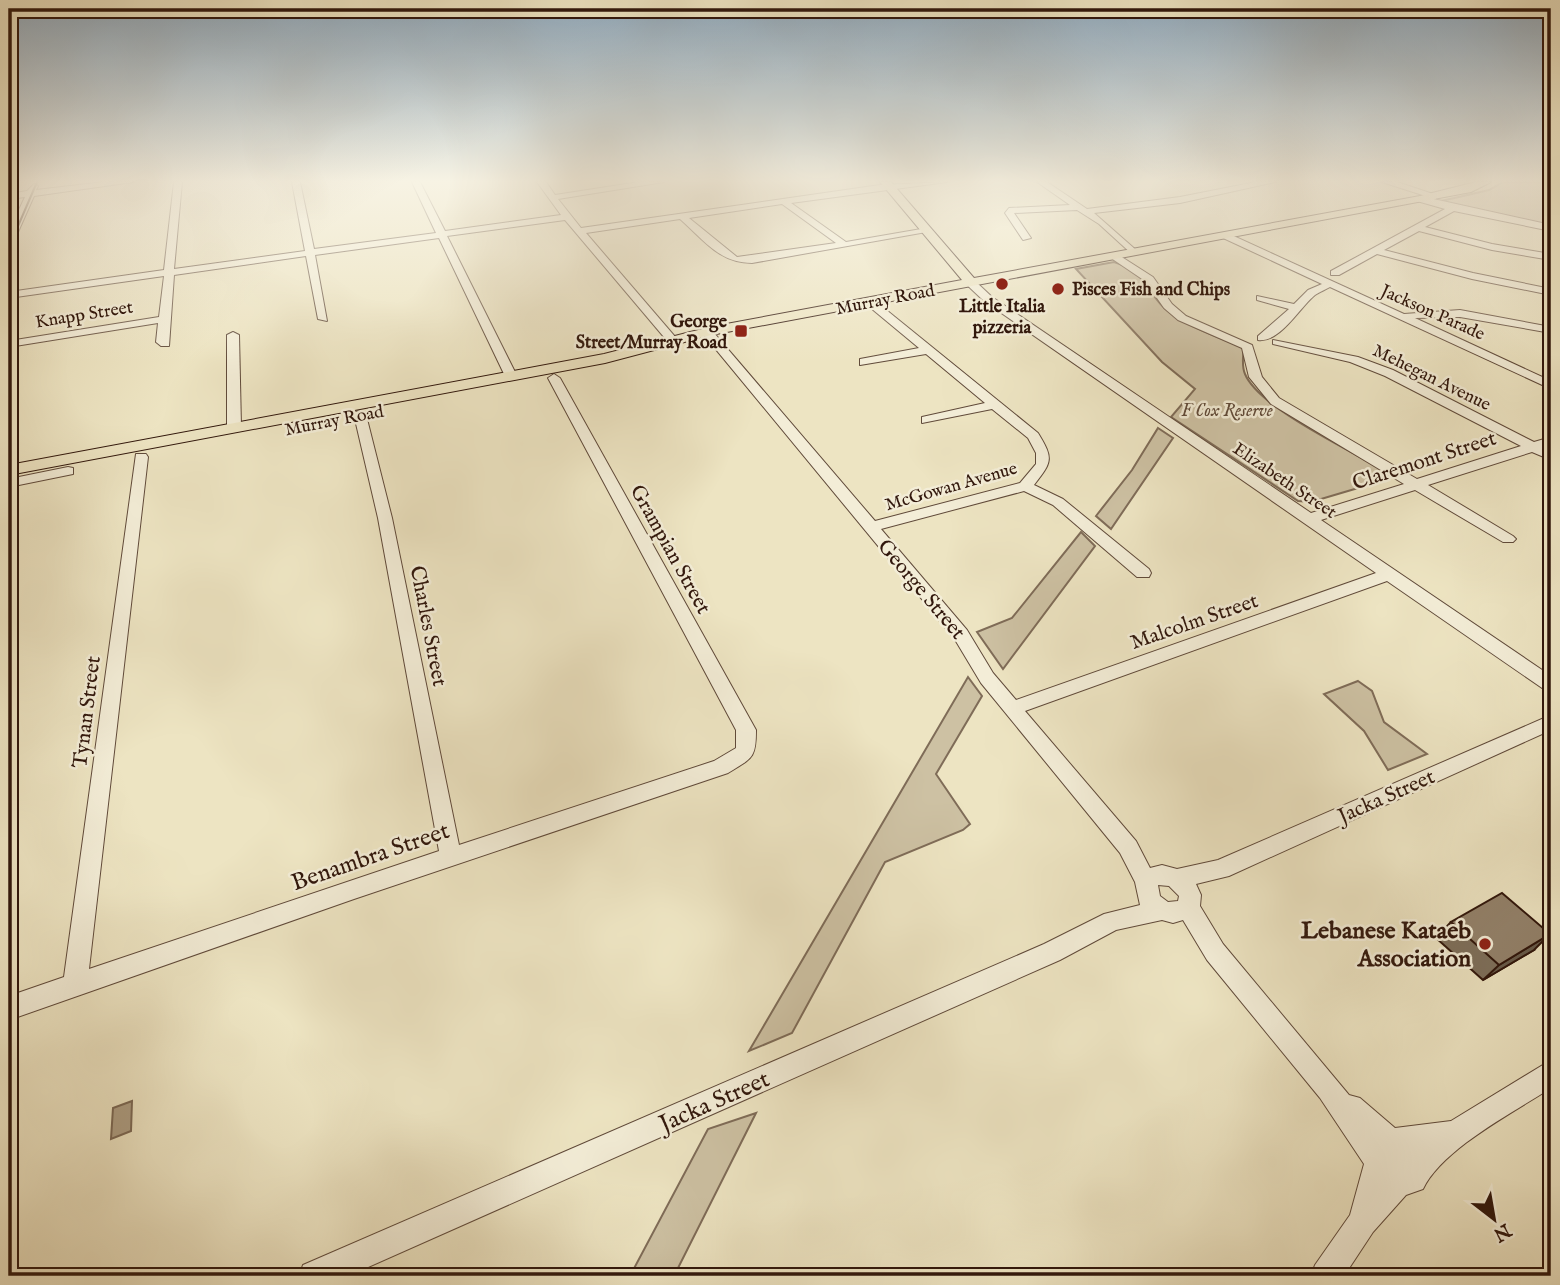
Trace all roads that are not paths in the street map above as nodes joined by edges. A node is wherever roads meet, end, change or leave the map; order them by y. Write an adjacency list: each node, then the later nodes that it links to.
1 (172, 242): 21 (street)
2 (308, 242): 18 (street)
3 (382, 242): 18 (street)
4 (445, 242): 43 (street)
5 (590, 242): 36 (street)
6 (711, 242): 15 (street)
7 (840, 242): 15 (street)
8 (855, 242): 15 (street)
9 (937, 242): 23 (main road, Elizabeth Street)
10 (1122, 242): 17 (street)
11 (1187, 242): 17 (main road, Murray Road)
12 (1241, 242): 22 (street, Jackson Parade)
13 (1393, 242): 16 (street)
14 (1473, 242): 20 (street)
15 (843, 244)
16 (1377, 251): 22 (street); 24 (street)
17 (1133, 252): 19 (main road, Murray Road)
18 (310, 253): 21 (street); 30 (street)
19 (1114, 256): 23 (main road, Murray Road); 39 (street, Mehegan Avenue)
20 (1551, 257)
21 (169, 272): 25 (street); 31 (street)
22 (1332, 279): 28 (street); 29 (street, Jackson Parade)
23 (971, 282): 27 (main road, Murray Road); 57 (street, Elizabeth Street)
24 (1551, 292)
25 (9, 295)
26 (1261, 298): 28 (street)
27 (870, 302): 32 (main road, Murray Road); 40 (street, McGowan Avenue)
28 (1295, 307): 39 (street)
29 (1403, 317): 33 (street); 44 (street, Jackson Parade)
30 (323, 319)
31 (165, 320): 37 (street, Knapp Street); 38 (street)
32 (736, 327): 35 (main road, Murray Road); 36 (main road, Murray Road)
33 (1551, 330)
34 (233, 335): 48 (street)
35 (710, 335): 42 (main road, Murray Road); 58 (street, George Street)
36 (673, 341): 42 (main road, Murray Road)
37 (9, 344)
38 (165, 344)
39 (1262, 344): 50 (street, Mehegan Avenue); 55 (street)
40 (926, 350): 41 (street); 45 (street, McGowan Avenue)
41 (864, 362)
42 (552, 373): 43 (main road, Murray Road); 65 (street, Grampian Street)
43 (513, 380): 46 (main road, Murray Road)
44 (1551, 385)
45 (992, 405): 47 (street); 56 (street, McGowan Avenue)
46 (359, 410): 48 (main road, Murray Road); 66 (street, Charles Street)
47 (927, 420)
48 (235, 433): 51 (main road, Murray Road)
49 (1551, 441): 50 (street, Claremont Street)
50 (1532, 447): 52 (street, Mehegan Avenue); 55 (street, Claremont Street)
51 (142, 451): 53 (main road, Murray Road); 54 (main road, Murray Road); 68 (street, Tynan Street)
52 (1551, 456)
53 (9, 470)
54 (9, 481)
55 (1415, 485): 57 (street, Claremont Street); 59 (street)
56 (1024, 486): 58 (street, McGowan Avenue); 60 (street)
57 (1309, 519): 61 (street, Elizabeth Street)
58 (871, 527): 63 (street, George Street)
59 (1508, 539)
60 (1143, 573)
61 (1390, 574): 62 (street, Elizabeth Street); 63 (street, Malcolm Street)
62 (1551, 685)
63 (1012, 708): 67 (street, George Street)
64 (1551, 722): 67 (street, Jacka Street)
65 (746, 752): 66 (street, Benambra Street)
66 (451, 857): 68 (street, Benambra Street)
67 (1167, 894): 71 (street, George Street); 72 (street, Jacka Street)
68 (75, 985): 69 (street, Benambra Street)
69 (9, 1008)
70 (1551, 1073): 71 (street)
71 (1392, 1159): 73 (street)
72 (314, 1276)
73 (1326, 1276)

